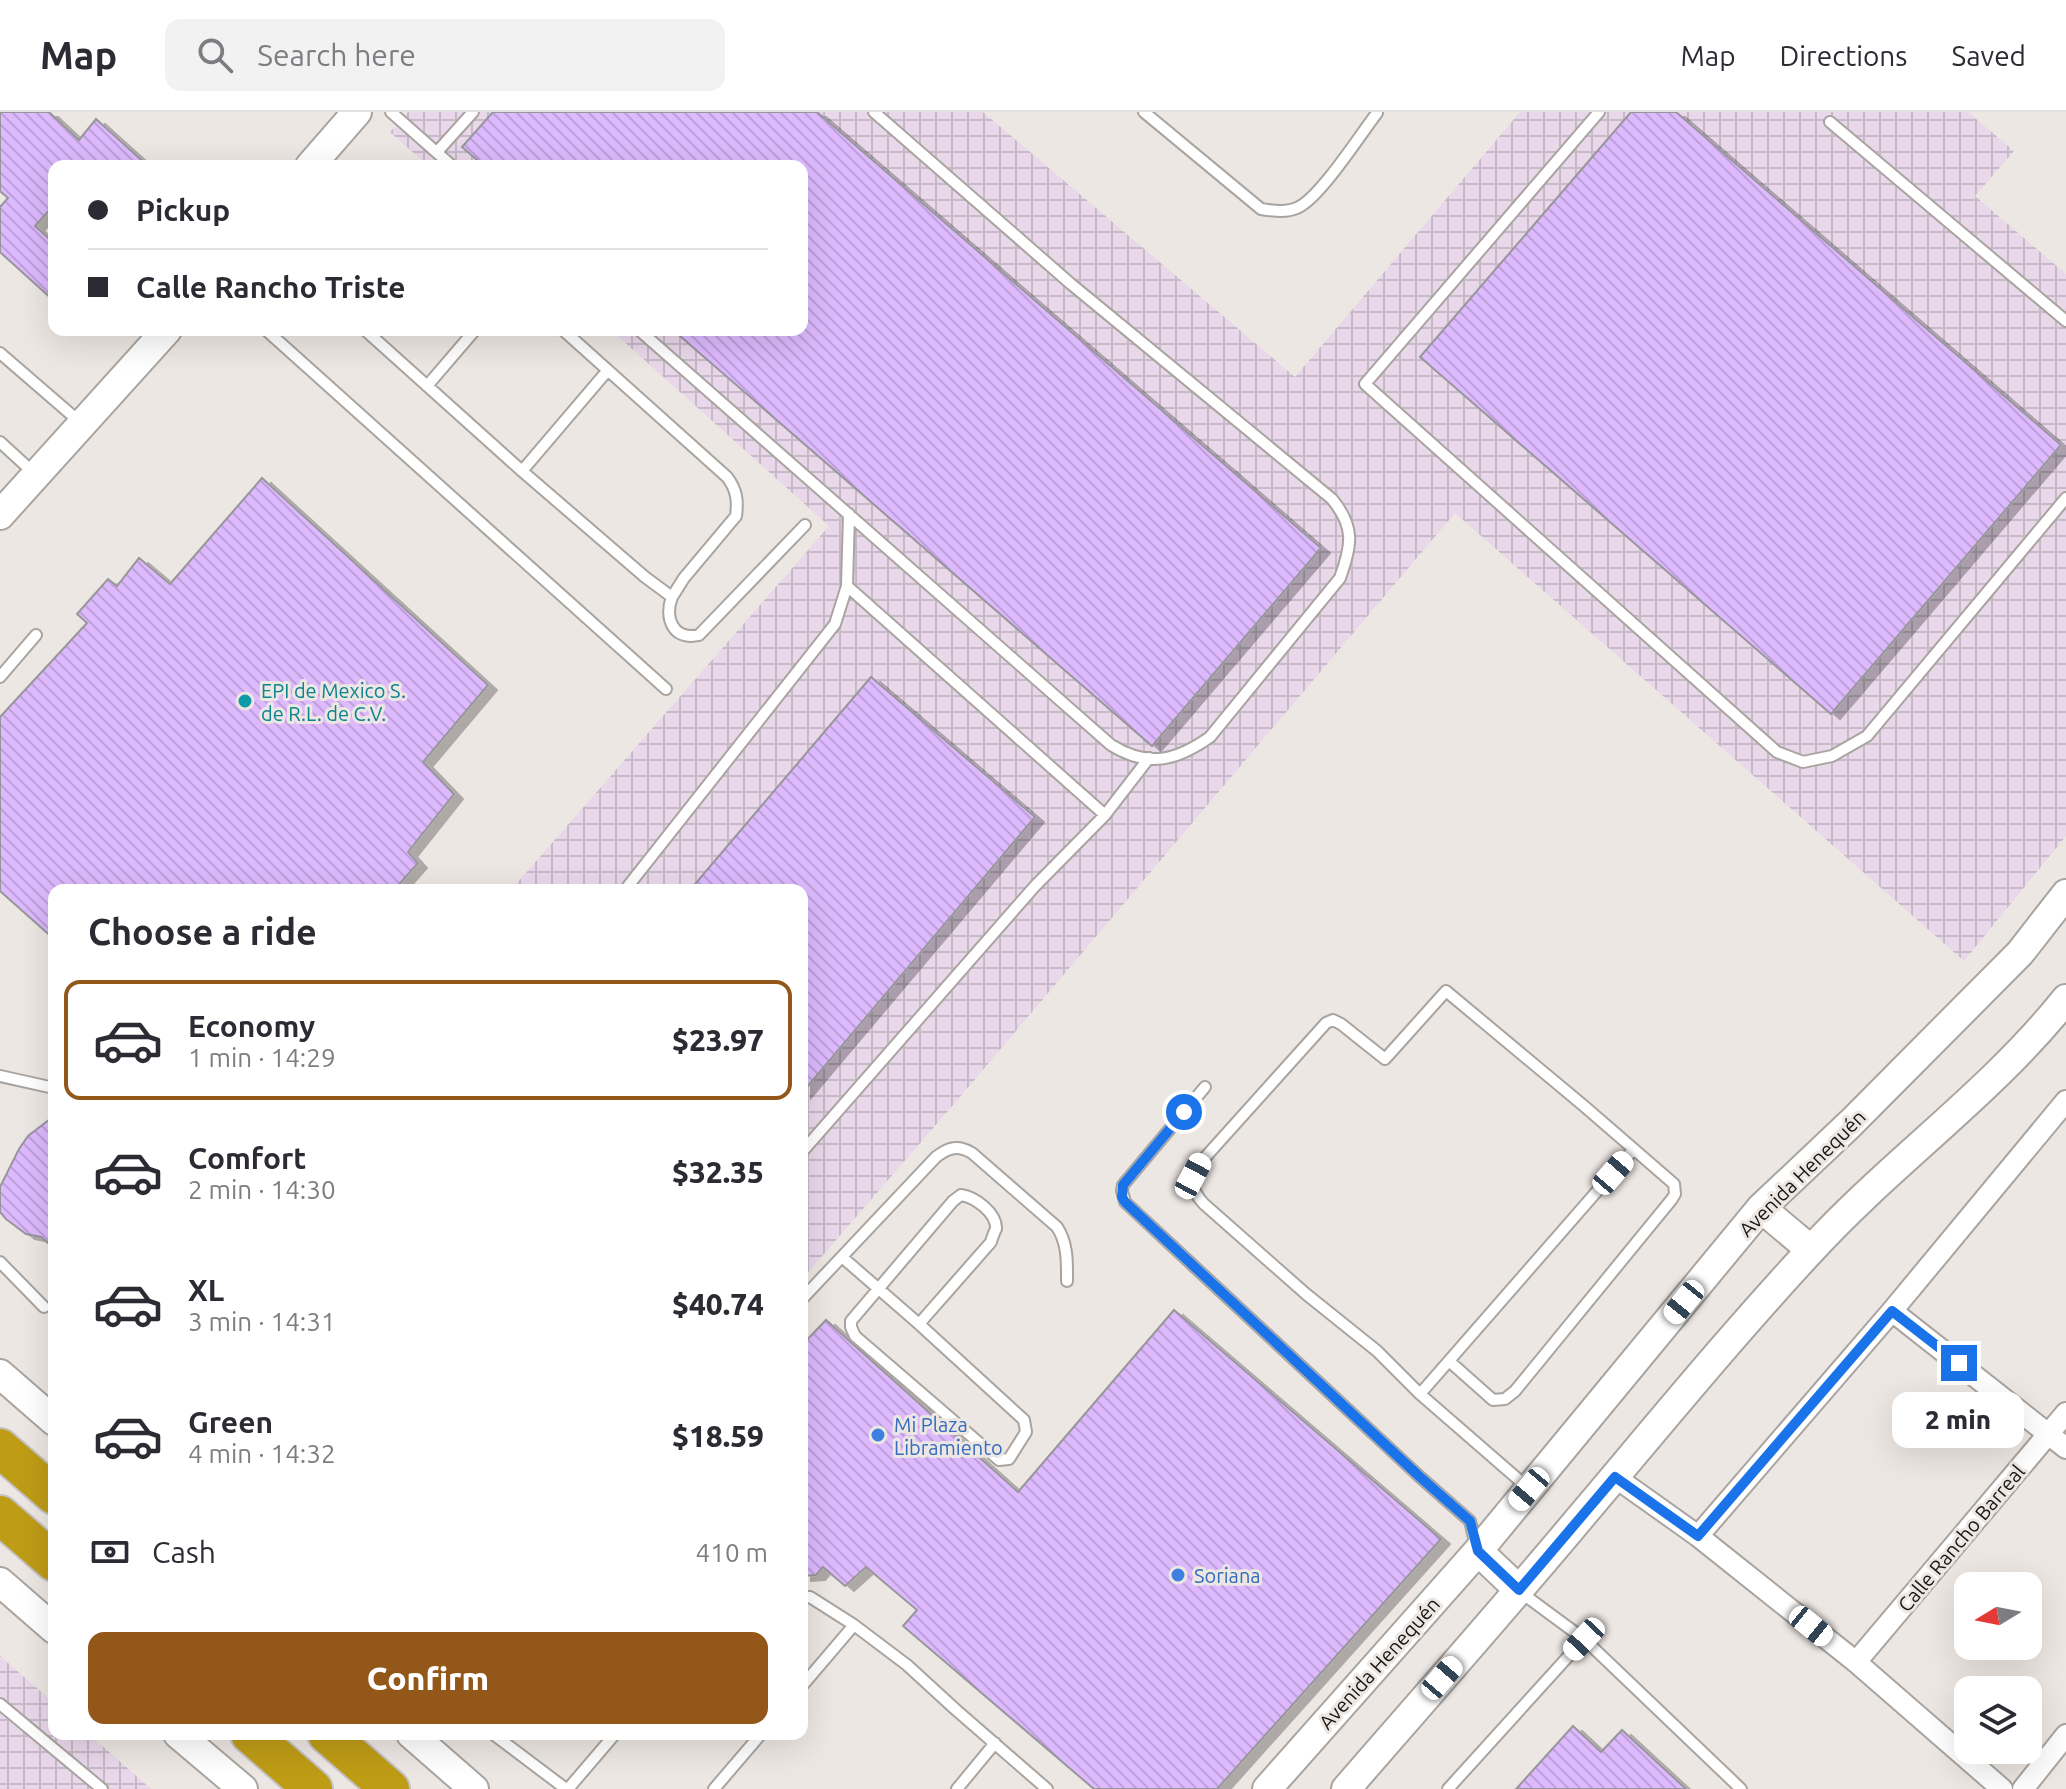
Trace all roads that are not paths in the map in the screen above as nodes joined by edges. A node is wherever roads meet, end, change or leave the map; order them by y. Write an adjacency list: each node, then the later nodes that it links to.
1 (357, 112): 10 (main road)
2 (391, 112): 9 (lane)
3 (473, 112): 9 (lane)
4 (874, 112): 35 (lane)
5 (1144, 112): 6 (lane)
6 (1377, 112)
7 (1599, 112): 26 (lane)
8 (1830, 122): 12 (lane)
9 (437, 152): 11 (lane)
10 (315, 160)
11 (446, 160)
12 (2066, 321)
13 (162, 336): 22 (main road)
14 (273, 336): 34 (lane)
15 (372, 336): 21 (lane)
16 (470, 336): 21 (lane)
17 (570, 336): 20 (lane)
18 (646, 336): 27 (lane)
19 (0, 353): 22 (lane)
20 (608, 370): 24 (lane); 31 (lane)
21 (427, 386): 24 (lane)
22 (83, 424): 25 (main road)
23 (0, 442): 25 (lane)
24 (522, 471): 31 (lane)
25 (36, 475): 28 (main road)
26 (2066, 498)
27 (849, 514): 30 (lane); 35 (lane)
28 (0, 515)
29 (805, 525): 31 (lane)
30 (847, 586): 36 (lane); 37 (lane)
31 (672, 597)
32 (36, 635): 33 (lane)
33 (0, 677)
34 (666, 689)
35 (1149, 758): 36 (lane)
36 (1105, 815): 44 (lane)
37 (630, 884)
38 (2066, 894): 46 (main road, Avenida Henequén)
39 (2066, 999): 47 (main road)
40 (0, 1076): 41 (lane)
41 (48, 1087)
42 (1205, 1087): 69 (lane)
43 (2066, 1101): 54 (street)
44 (808, 1145)
45 (1633, 1150): 56 (lane); 56 (lane); 58 (lane)
46 (1761, 1208): 47 (main road); 65 (main road, Avenida Henequén)
47 (1811, 1250): 64 (main road)
48 (842, 1257): 50 (lane); 51 (lane); 52 (lane)
49 (0, 1262): 53 (lane)
50 (1067, 1281)
51 (878, 1290): 55 (lane); 55 (lane); 55 (lane)
52 (808, 1293)
53 (44, 1307)
54 (1892, 1311): 61 (street); 68 (street)
55 (919, 1324)
56 (1449, 1361): 58 (lane)
57 (0, 1374): 60 (main road)
58 (1420, 1394): 65 (lane)
59 (2066, 1413): 61 (street, Calle Rancho Barreal)
60 (48, 1416)
61 (2049, 1434): 63 (street); 77 (street, Calle Rancho Barreal)
62 (0, 1448): 66 (highway)
63 (2066, 1448)
64 (1615, 1477): 68 (street); 72 (main road)
65 (1529, 1489): 69 (main road, Avenida Henequén)
66 (48, 1490)
67 (0, 1515): 70 (highway)
68 (1698, 1536): 77 (street)
69 (1478, 1551): 72 (main road); 100 (main road, Avenida Henequén)
70 (48, 1557)
71 (0, 1582): 74 (main road)
72 (1519, 1590): 76 (lane); 101 (main road)
73 (808, 1597): 75 (lane)
74 (48, 1624)
75 (854, 1625): 78 (lane); 88 (lane)
76 (1584, 1639): 102 (lane); 103 (lane)
77 (1856, 1662): 104 (street)
78 (808, 1679)
79 (0, 1704): 90 (lane)
80 (2066, 1735): 105 (street)
81 (185, 1740): 91 (main road)
82 (257, 1740): 92 (highway)
83 (334, 1740): 93 (highway)
84 (418, 1740): 94 (main road)
85 (501, 1740): 95 (lane)
86 (610, 1740): 95 (lane)
87 (756, 1740): 96 (lane)
88 (995, 1743): 89 (lane); 97 (lane)
89 (1035, 1778): 98 (lane); 99 (lane)
90 (102, 1789)
91 (243, 1789)
92 (313, 1789)
93 (390, 1789)
94 (474, 1789)
95 (567, 1789)
96 (714, 1789)
97 (957, 1789)
98 (1025, 1789)
99 (1047, 1789)
100 (1267, 1789)
101 (1346, 1789)
102 (1448, 1789)
103 (1741, 1789)
104 (2002, 1789)
105 (2023, 1789)

